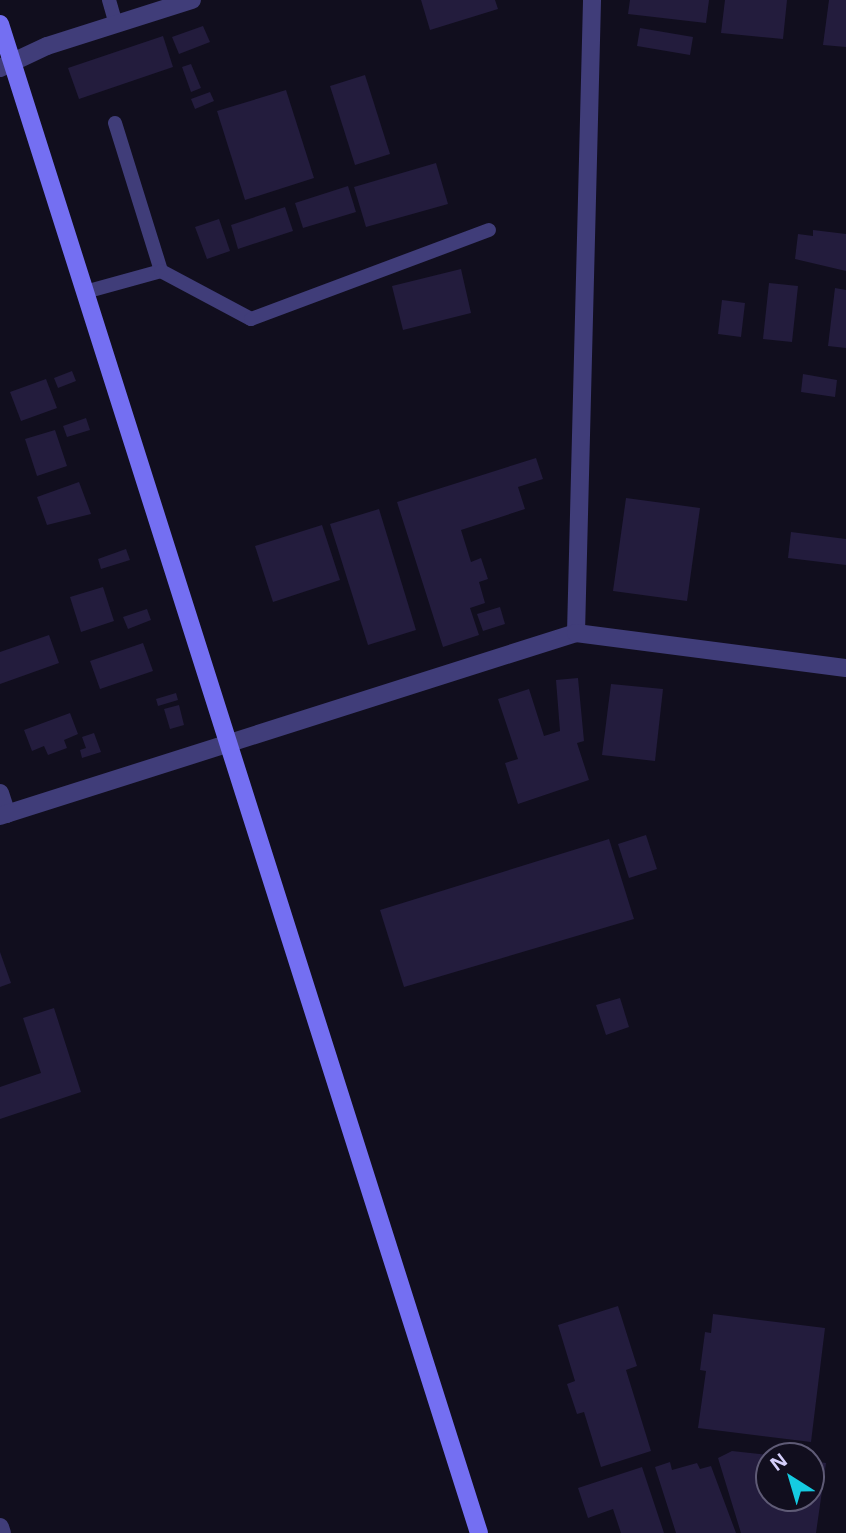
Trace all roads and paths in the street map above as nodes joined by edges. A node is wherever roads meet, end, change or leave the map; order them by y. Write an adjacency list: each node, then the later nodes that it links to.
1 (109, 0): 5 (lane)
2 (192, 0): 5 (street)
3 (592, 0): 11 (street)
4 (0, 24): 6 (street)
5 (116, 24): 6 (street)
6 (6, 66): 10 (street)
7 (116, 123): 9 (lane)
8 (489, 230): 9 (lane)
9 (161, 271): 10 (lane)
10 (85, 292): 13 (street)
11 (576, 633): 12 (street); 13 (street)
12 (846, 668)
13 (228, 743): 15 (street); 18 (street)
14 (0, 793): 15 (street)
15 (3, 815)
16 (0, 1527): 17 (street)
17 (2, 1533)
18 (479, 1533)

